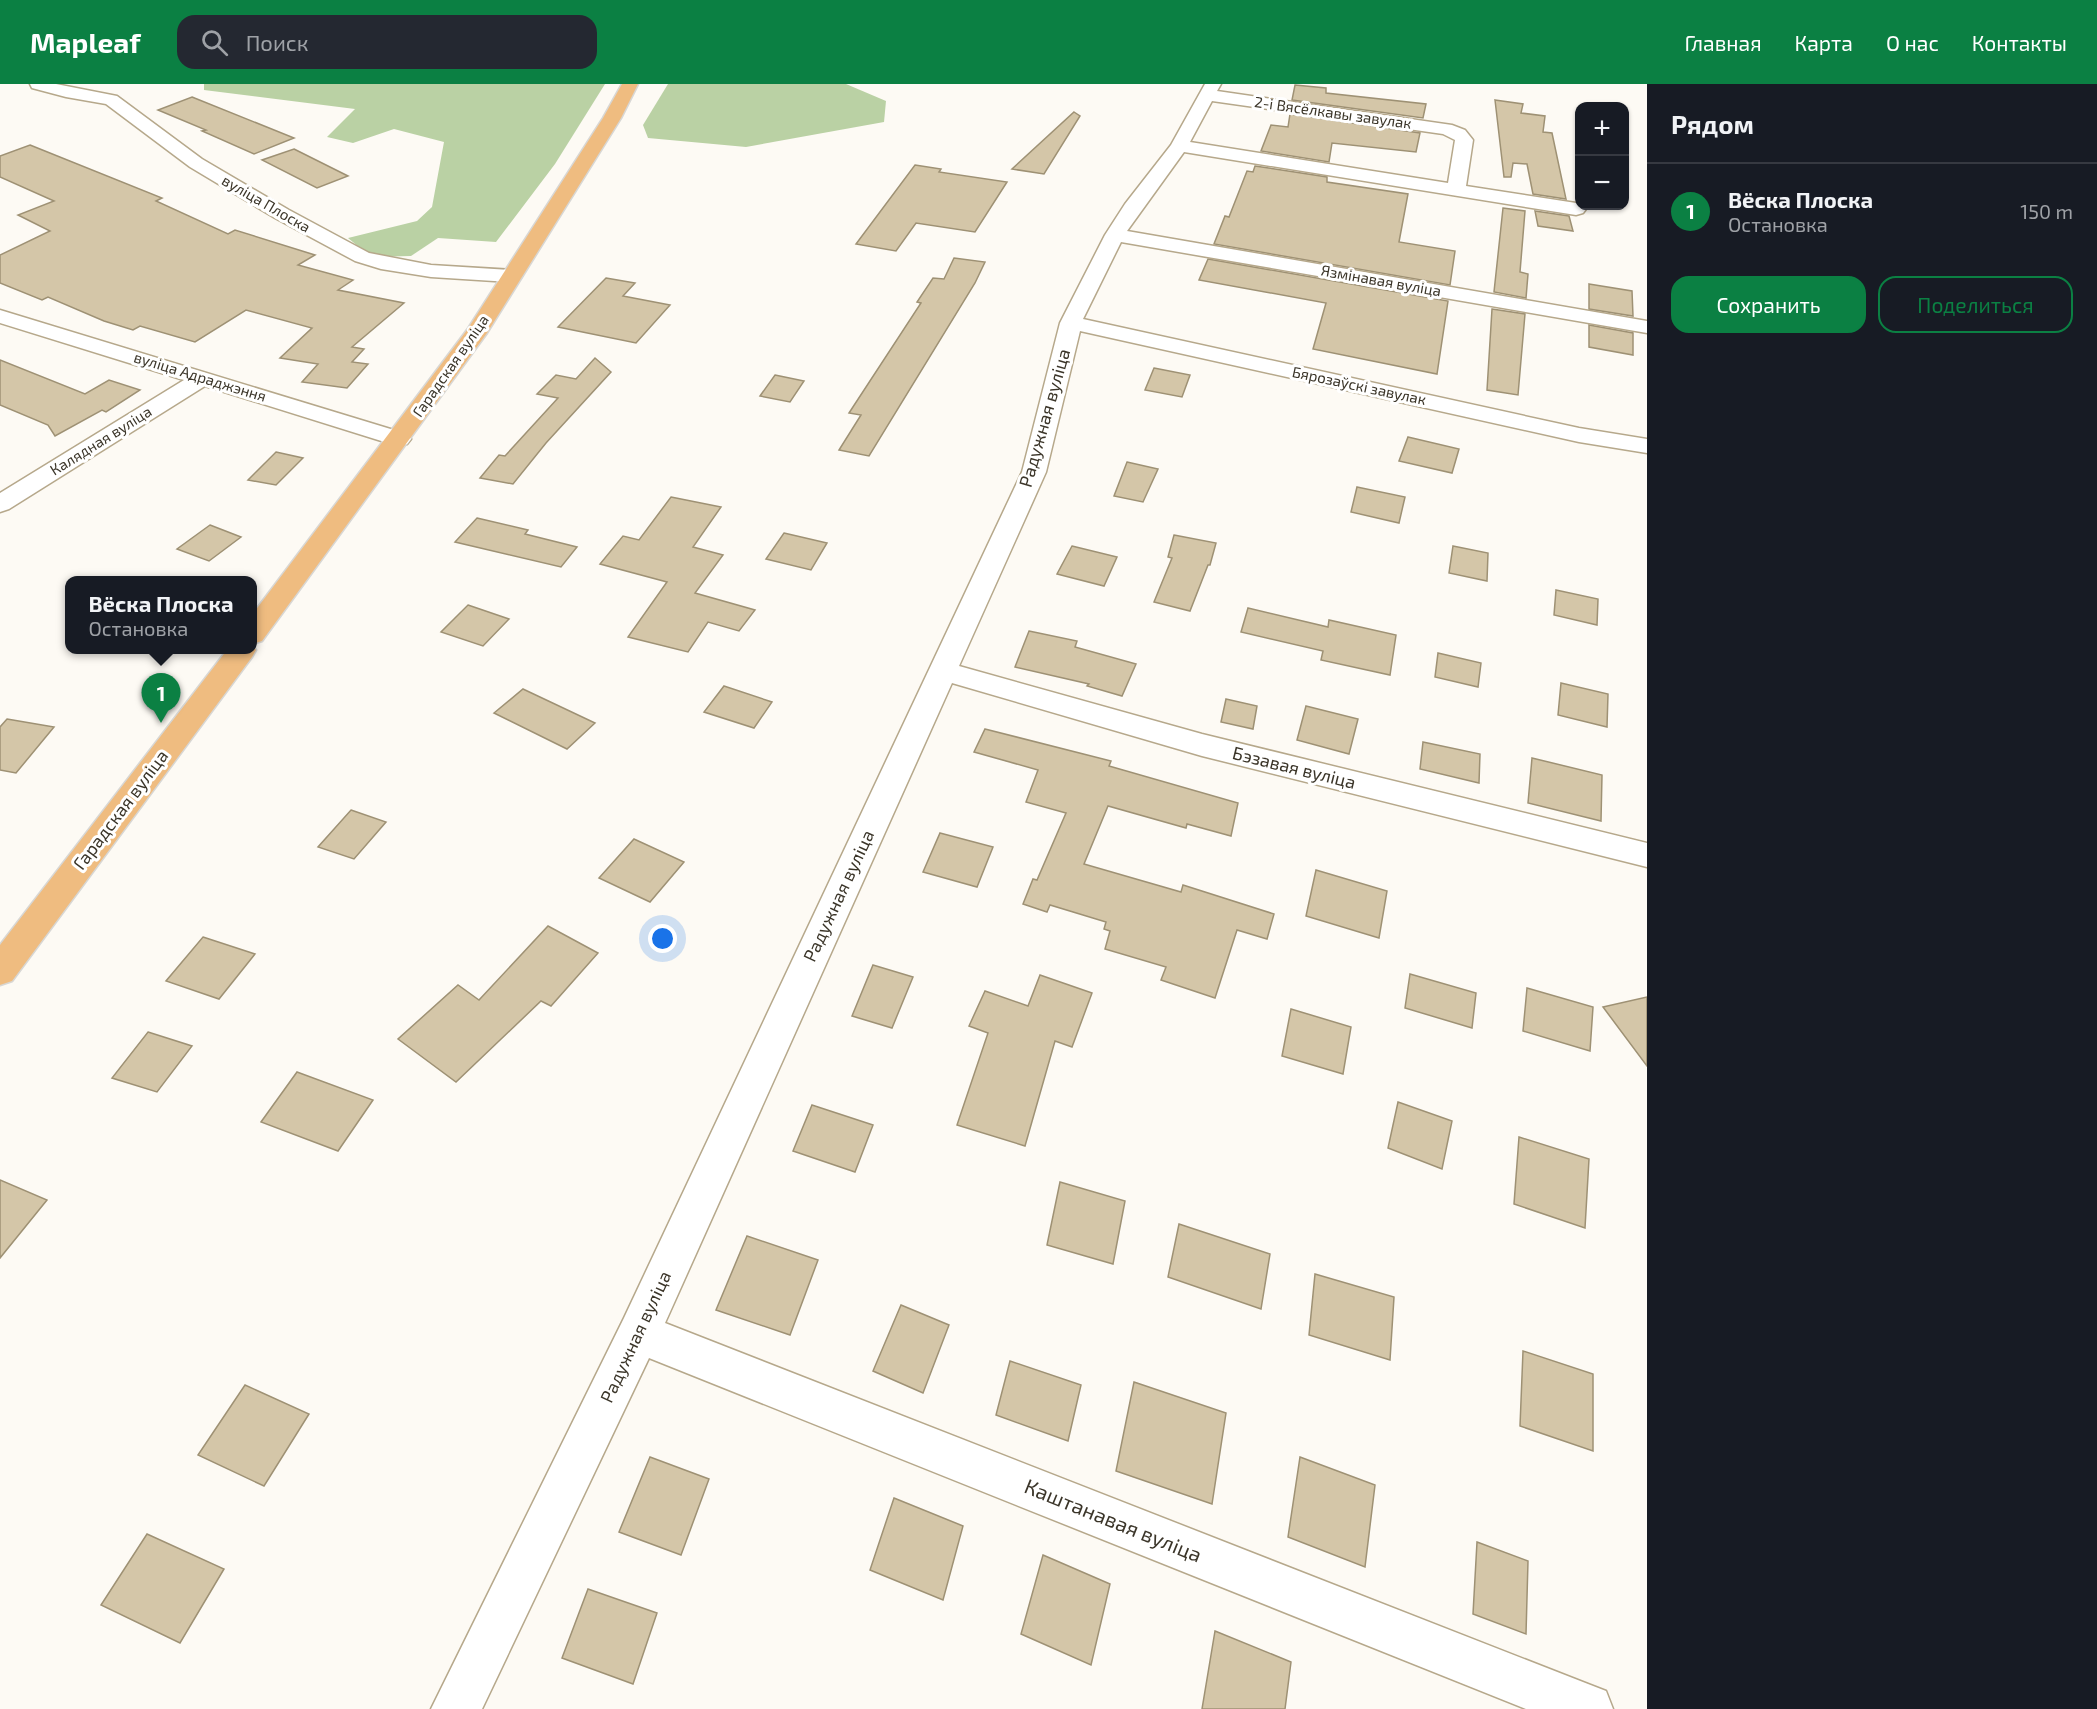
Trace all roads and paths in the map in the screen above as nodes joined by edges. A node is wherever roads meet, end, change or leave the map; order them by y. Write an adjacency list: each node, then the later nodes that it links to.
1 (38, 84): 4 (street, вуліца Плоска)
2 (630, 84): 9 (main road, Гарадская вуліца)
3 (1210, 90): 5 (street, Радужная вуліца); 6 (street, 2-і Вясёлкавы завулак)
4 (112, 92): 9 (street, вуліца Плоска)
5 (1179, 146): 6 (street); 8 (street, Радужная вуліца)
6 (1456, 188): 7 (street)
7 (1575, 209)
8 (1115, 235): 11 (street, Радужная вуліца); 12 (street, Язмінавая вуліца)
9 (512, 276): 14 (main road, Гарадская вуліца)
10 (0, 316): 13 (street, вуліца Адраджэння)
11 (1071, 323): 15 (street, Бярозаўскі завулак); 19 (street, Радужная вуліца)
12 (1647, 327)
13 (203, 378): 14 (street, вуліца Адраджэння); 16 (street, Калядная вуліца)
14 (399, 439): 17 (main road, Гарадская вуліца)
15 (1647, 446)
16 (0, 504)
17 (257, 628)
18 (239, 654): 21 (main road, Гарадская вуліца)
19 (943, 671): 20 (street, Бэзавая вуліца); 22 (street, Радужная вуліца)
20 (1647, 855)
21 (0, 971)
22 (639, 1333): 23 (street, Радужная вуліца); 24 (street, Каштанавая вуліца)
23 (456, 1709)
24 (1588, 1709)

